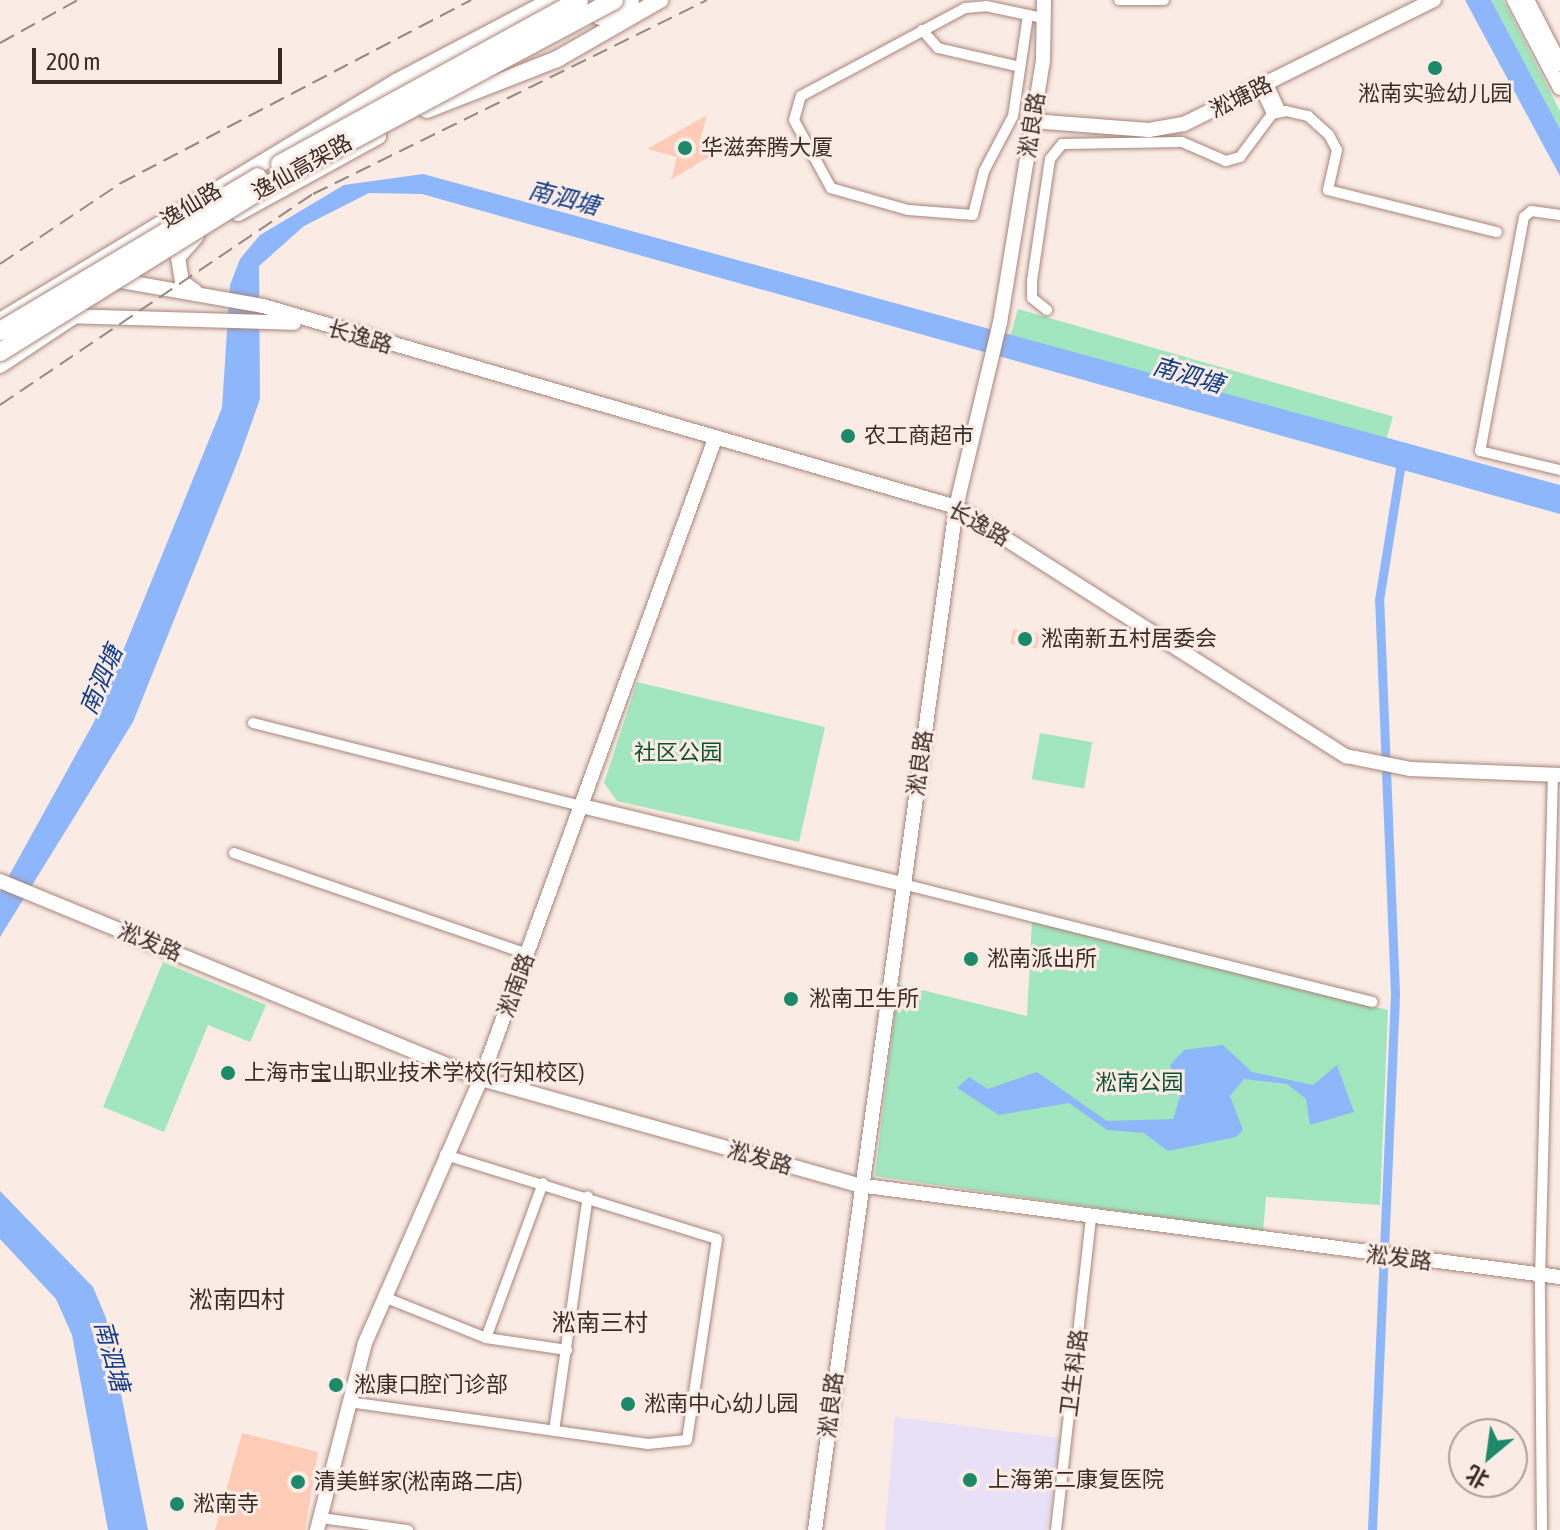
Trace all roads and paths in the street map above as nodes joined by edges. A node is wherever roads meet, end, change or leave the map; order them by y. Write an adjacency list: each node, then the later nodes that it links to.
1 (552, 0): 27 (main road, 逸仙路)
2 (579, 0): 35 (highway, 逸仙高架路, bridge)
3 (605, 0): 21 (main road, 逸仙路)
4 (614, 0): 36 (highway, 逸仙高架路, bridge)
5 (630, 0): 21 (highway)
6 (660, 0): 21 (main road, 逸仙路)
7 (1044, 0): 15 (street, 淞良路)
8 (1119, 0): 9 (street)
9 (1164, 0)
10 (1434, 0): 19 (street, 淞塘路)
11 (1514, 0): 20 (street)
12 (1527, 0): 17 (street)
13 (989, 3): 14 (street); 16 (street)
14 (1028, 15): 15 (street); 18 (street)
15 (1045, 19): 23 (street, 淞良路)
16 (922, 30): 18 (street); 18 (street)
17 (1560, 64)
18 (1020, 67)
19 (1264, 86): 22 (street); 23 (street, 淞塘路)
20 (1560, 88)
21 (458, 94): 26 (main road, 逸仙路)
22 (1276, 113): 25 (street); 30 (street)
23 (1032, 121): 40 (street, 淞良路)
24 (1560, 215): 39 (street)
25 (1497, 232)
26 (197, 236): 28 (main road, 逸仙路); 29 (street)
27 (82, 271): 28 (street, 长逸路); 31 (main road, 逸仙路)
28 (125, 283): 29 (street, 长逸路); 33 (main road, 逸仙路)
29 (195, 291): 32 (street, 长逸路)
30 (1047, 310)
31 (15, 311): 33 (street, 长逸路); 34 (main road, 逸仙路)
32 (264, 314): 33 (street, 长逸路); 38 (street, 长逸路)
33 (72, 317): 37 (main road, 逸仙路)
34 (0, 321)
35 (0, 331)
36 (0, 352)
37 (0, 365)
38 (715, 439): 40 (street, 长逸路); 43 (street, 淞南路)
39 (1560, 470)
40 (956, 507): 42 (street, 长逸路); 46 (street, 淞良路)
41 (253, 723): 43 (street)
42 (1556, 775): 55 (street)
43 (582, 806): 46 (street); 47 (street, 淞南路)
44 (234, 853): 47 (street)
45 (0, 881): 49 (street, 淞发路)
46 (903, 884): 48 (street); 52 (street, 淞良路)
47 (527, 954): 49 (street, 淞南路)
48 (1372, 1002)
49 (481, 1079): 50 (street, 淞南路); 52 (street, 淞发路)
50 (445, 1155): 51 (street); 57 (street, 淞南路)
51 (543, 1183): 53 (street); 58 (street)
52 (858, 1185): 54 (street, 淞发路); 64 (street, 淞良路)
53 (588, 1196): 59 (street); 61 (street)
54 (1091, 1217): 55 (street, 淞发路); 65 (street, 卫生科路)
55 (1540, 1277): 56 (street, 淞发路); 66 (street)
56 (1560, 1277)
57 (384, 1297): 58 (street); 60 (street, 淞南路)
58 (486, 1338): 59 (street)
59 (567, 1350): 61 (street)
60 (349, 1402): 61 (street); 62 (street, 淞南路)
61 (554, 1431)
62 (319, 1524): 63 (street)
63 (408, 1530)
64 (815, 1530)
65 (1056, 1530)
66 (1542, 1530)

